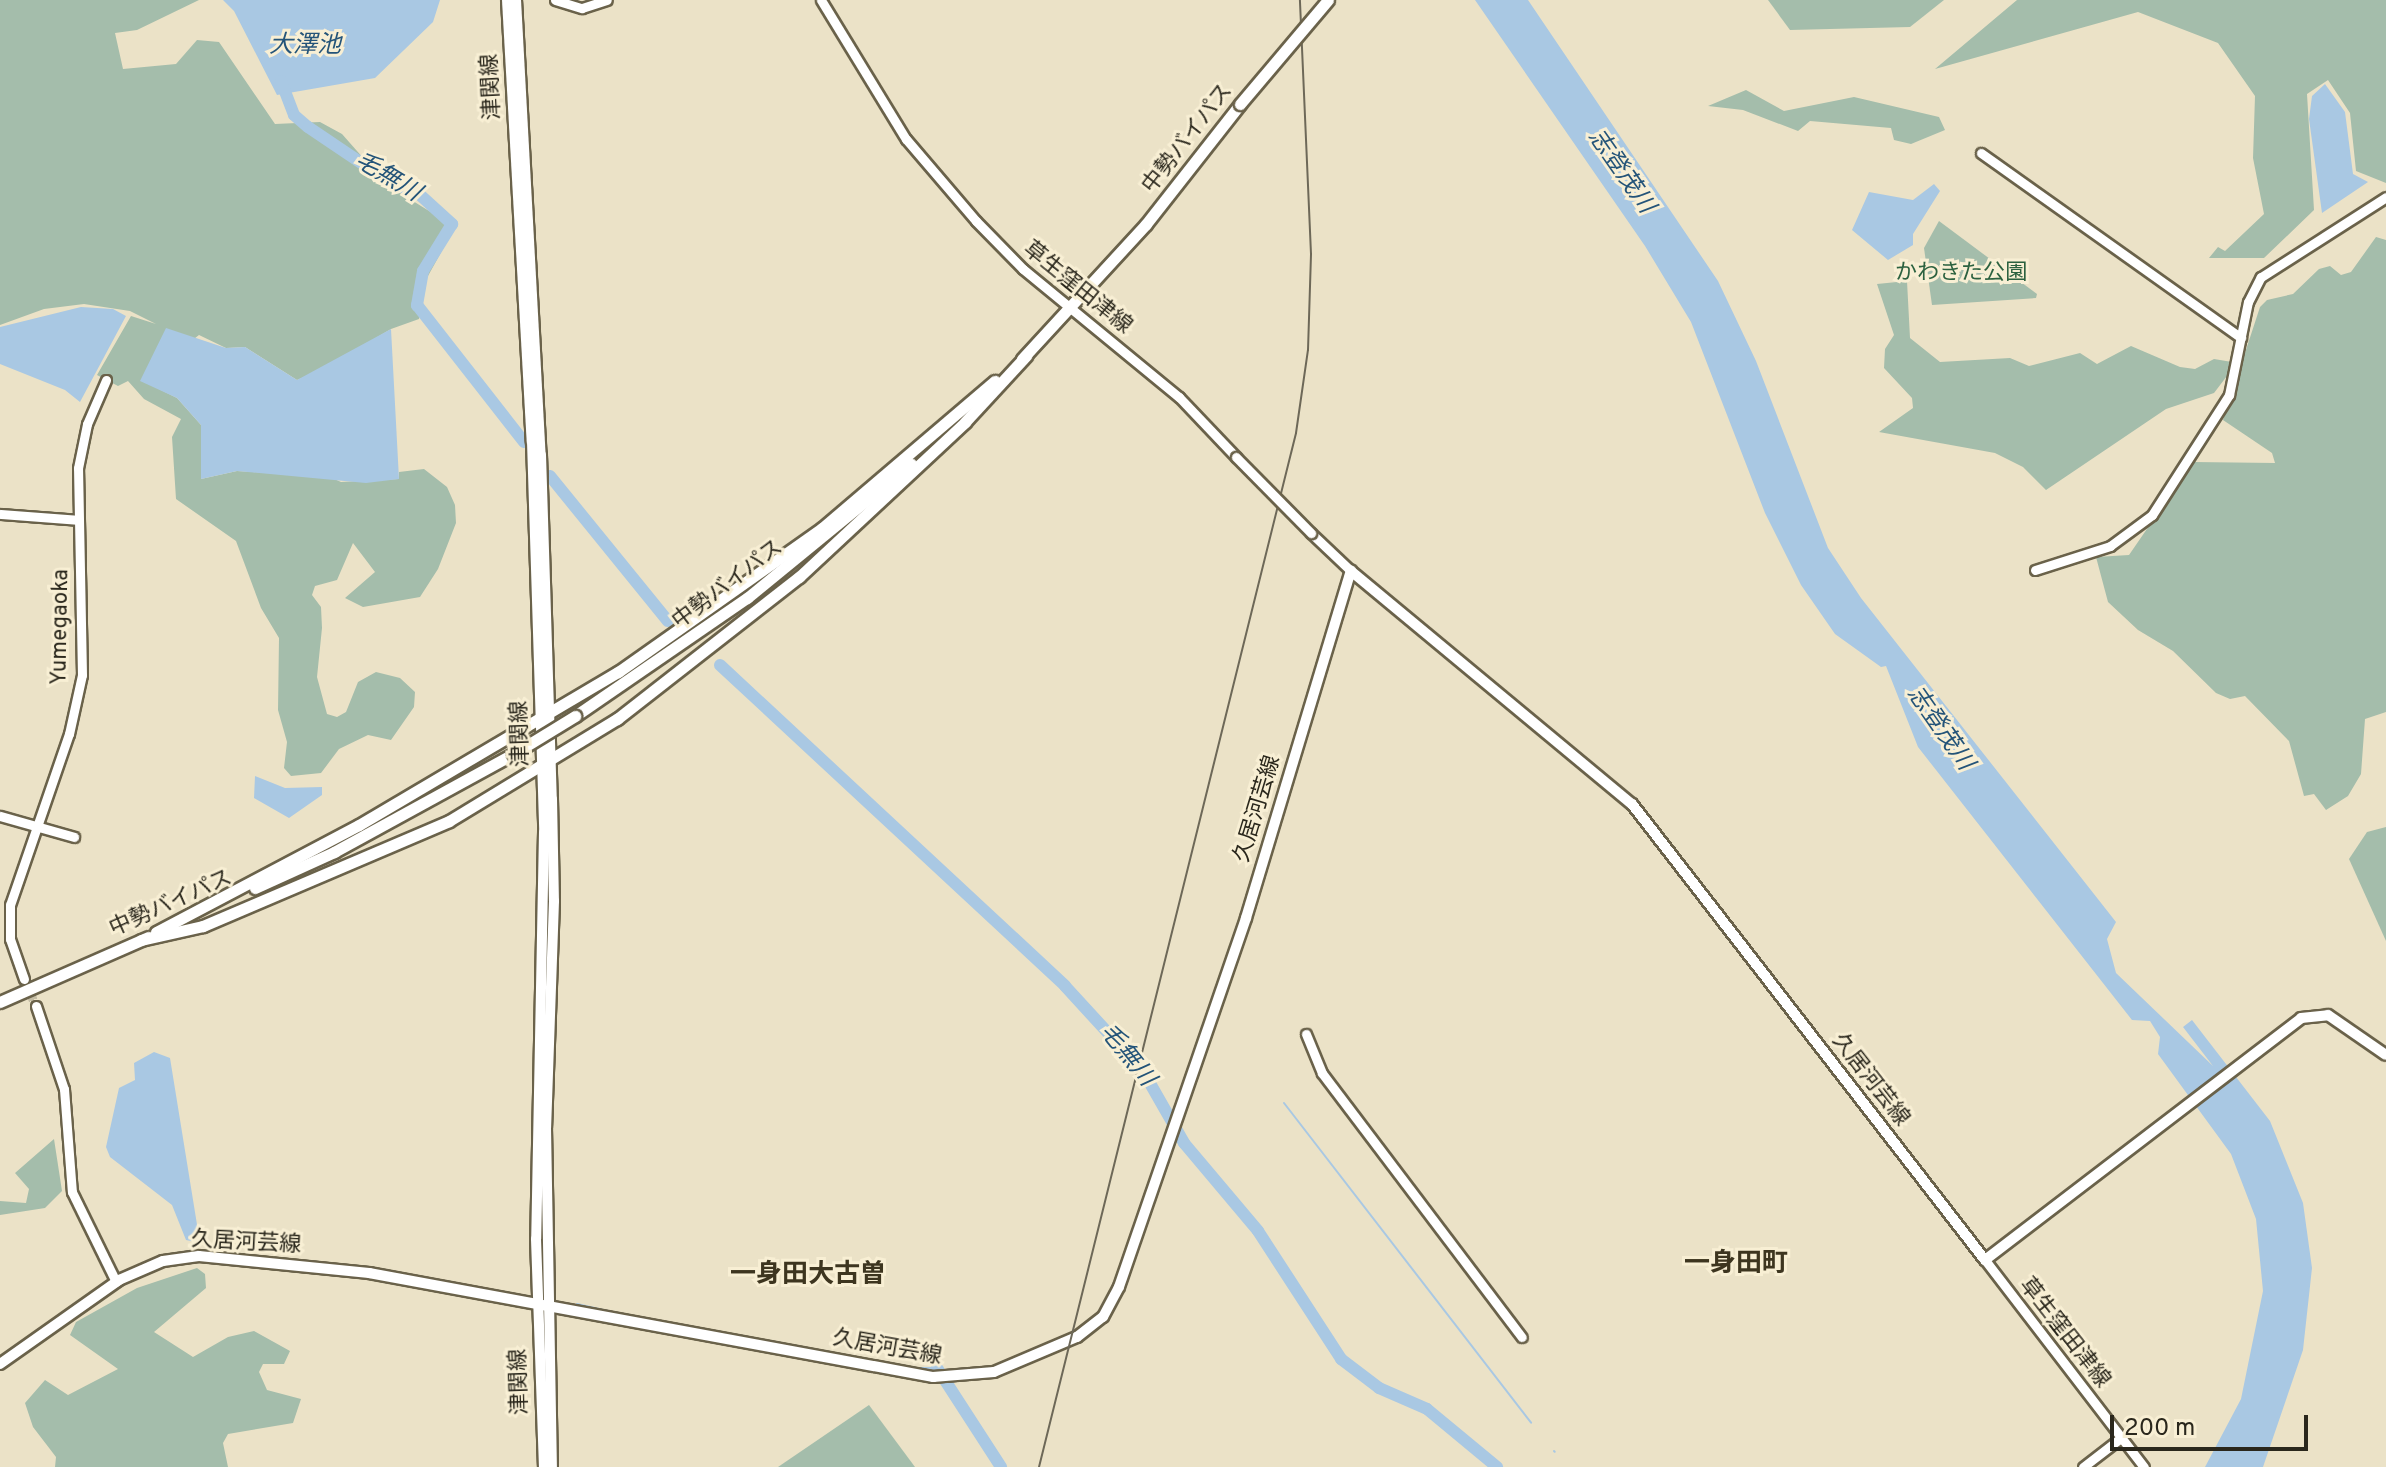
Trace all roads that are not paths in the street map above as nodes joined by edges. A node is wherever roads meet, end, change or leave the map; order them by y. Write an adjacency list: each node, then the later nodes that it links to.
1 (507, 0): 17 (main road, 津関線)
2 (516, 0): 17 (main road, 津関線)
3 (555, 0): 4 (street)
4 (607, 0)
5 (821, 0): 9 (street, 草生窪田津線)
6 (1328, 0): 9 (highway, 中勢バイパス, bridge)
7 (1981, 153): 10 (street)
8 (2386, 197): 10 (street)
9 (1071, 306): 11 (highway, 中勢バイパス); 16 (street, 草生窪田津線, bridge)
10 (2241, 338): 15 (street)
11 (1026, 356): 17 (highway); 18 (highway); 22 (highway, 中勢バイパス, bridge)
12 (106, 380): 14 (street, Yumegaoka)
13 (0, 514): 14 (street)
14 (79, 520): 20 (street, Yumegaoka)
15 (2035, 570)
16 (1351, 571): 28 (main road, 久居河芸線); 30 (main road, 久居河芸線)
17 (544, 716): 18 (main road, 津関線); 22 (highway)
18 (546, 764): 22 (highway); 30 (main road, 津関線)
19 (0, 816): 20 (street)
20 (37, 824): 21 (street); 23 (street, Yumegaoka)
21 (74, 837)
22 (141, 940): 24 (highway, 中勢バイパス)
23 (24, 979)
24 (0, 1002)
25 (36, 1006): 29 (street)
26 (1306, 1034): 31 (street)
27 (2386, 1055): 28 (main road)
28 (1985, 1260): 33 (street, 草生窪田津線)
29 (116, 1282): 30 (main road, 久居河芸線); 32 (main road, 久居河芸線)
30 (543, 1305): 34 (main road, 津関線); 35 (main road, 津関線)
31 (1522, 1337)
32 (0, 1364)
33 (2122, 1437): 36 (street); 37 (street, 草生窪田津線)
34 (544, 1467)
35 (552, 1467)
36 (2083, 1467)
37 (2144, 1467)

